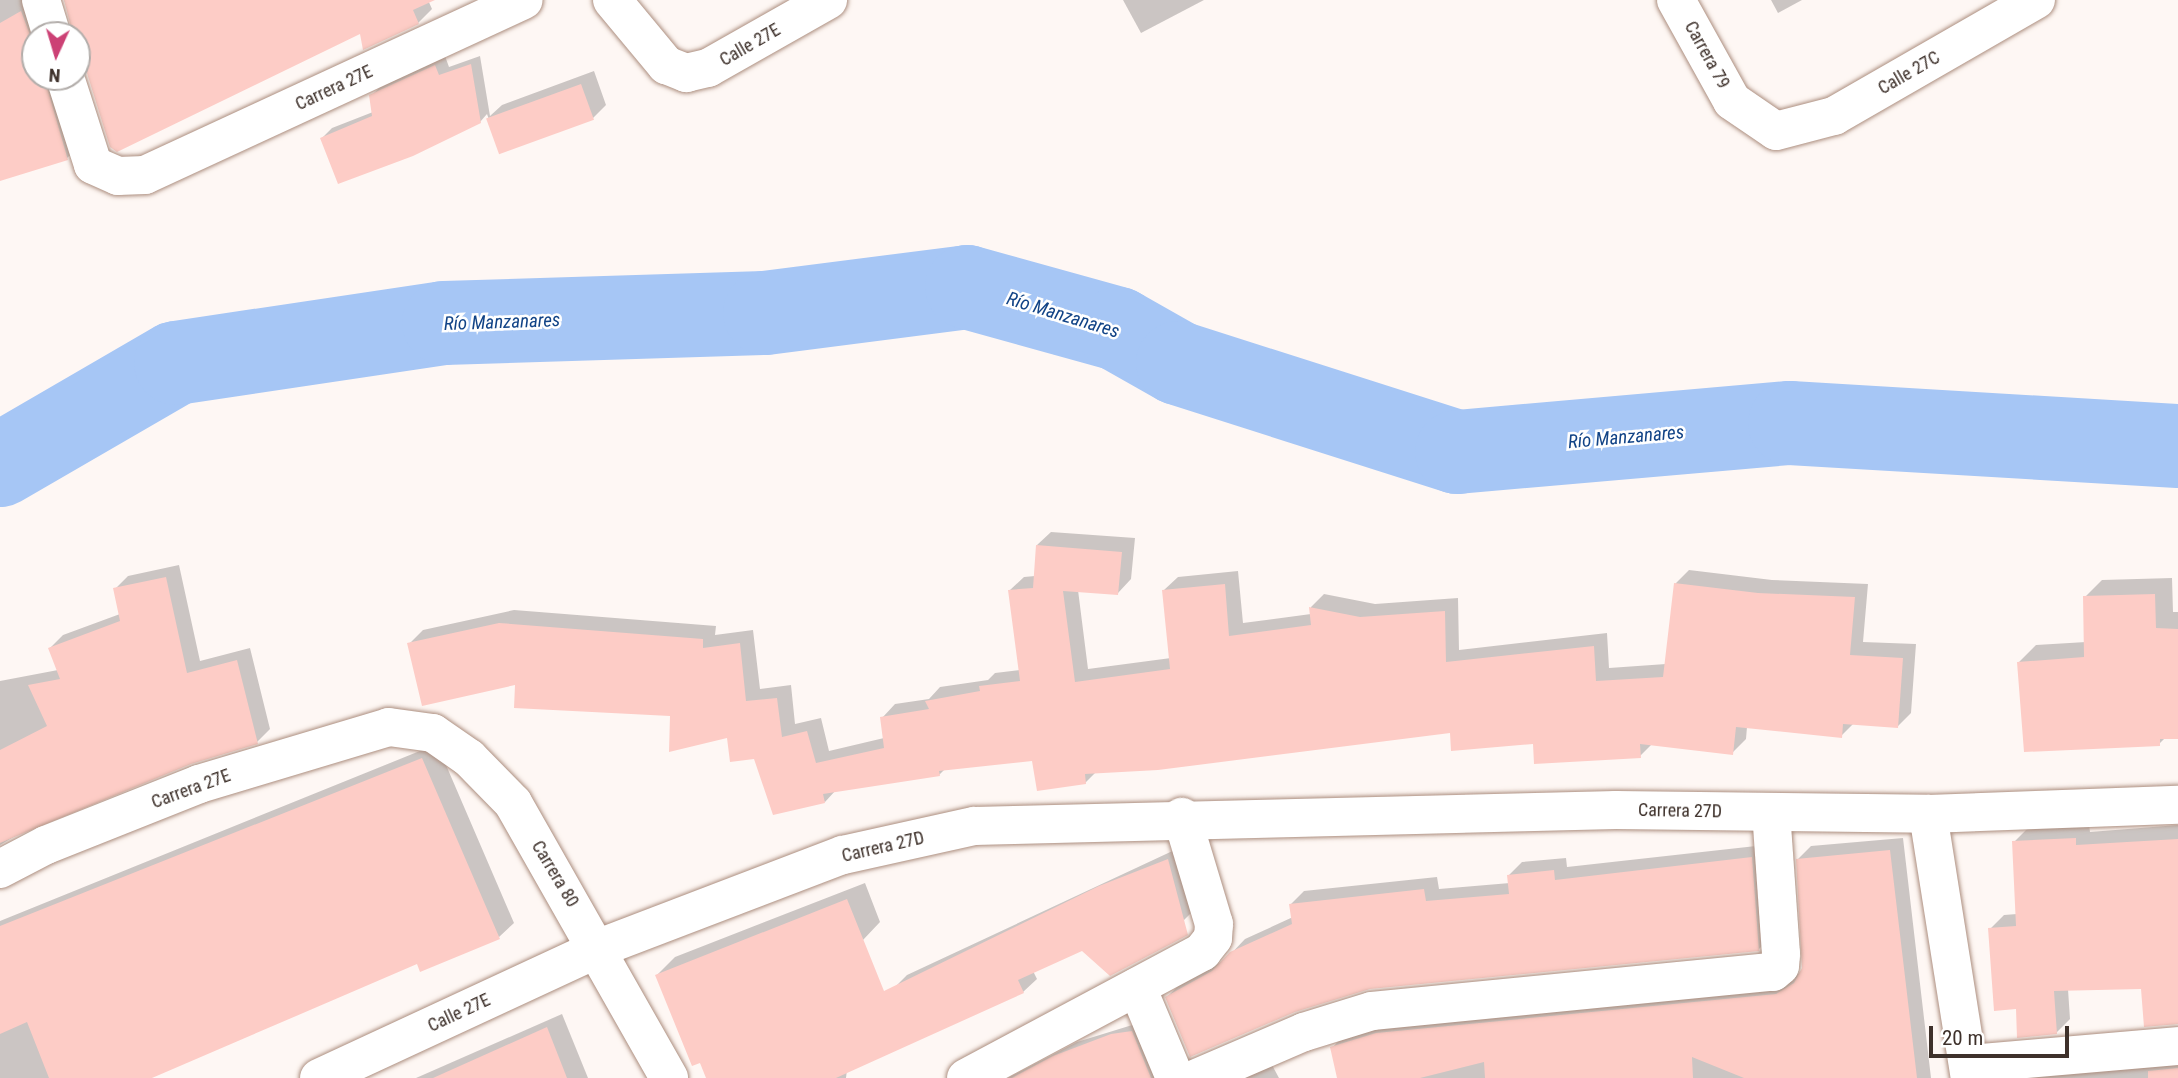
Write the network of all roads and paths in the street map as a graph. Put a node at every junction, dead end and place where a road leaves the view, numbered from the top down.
1 (41, 0) edge
2 (523, 0) edge
3 (612, 0) edge
4 (828, 0) edge
5 (1676, 0) edge
6 (2036, 0) edge
7 (48, 21) edge
8 (69, 91) edge
9 (1776, 131) joint
10 (389, 727) joint
11 (2178, 805) edge
12 (1771, 812) junction
13 (1928, 814) junction
14 (1182, 817) junction
15 (0, 869) edge
16 (599, 948) junction
17 (1137, 987) junction
18 (2178, 1046) edge
19 (1969, 1071) edge
20 (319, 1078) edge
21 (669, 1078) edge
22 (966, 1078) edge
23 (1175, 1078) edge
24 (1197, 1078) edge

1 - 7 street
2 - 8 street, Carrera 27E
3 - 4 street, Calle 27E
5 - 9 street, Carrera 79
6 - 9 street, Calle 27C
10 - 15 street, Carrera 27E
10 - 16 street, Carrera 80
11 - 13 street, Carrera 27D
12 - 13 street, Carrera 27D
12 - 14 street, Carrera 27D
12 - 24 street
13 - 19 street
14 - 16 street, Carrera 27D
14 - 17 street
16 - 20 street, Calle 27E
16 - 21 street, Carrera 80
17 - 22 street
17 - 23 street
18 - 19 street

